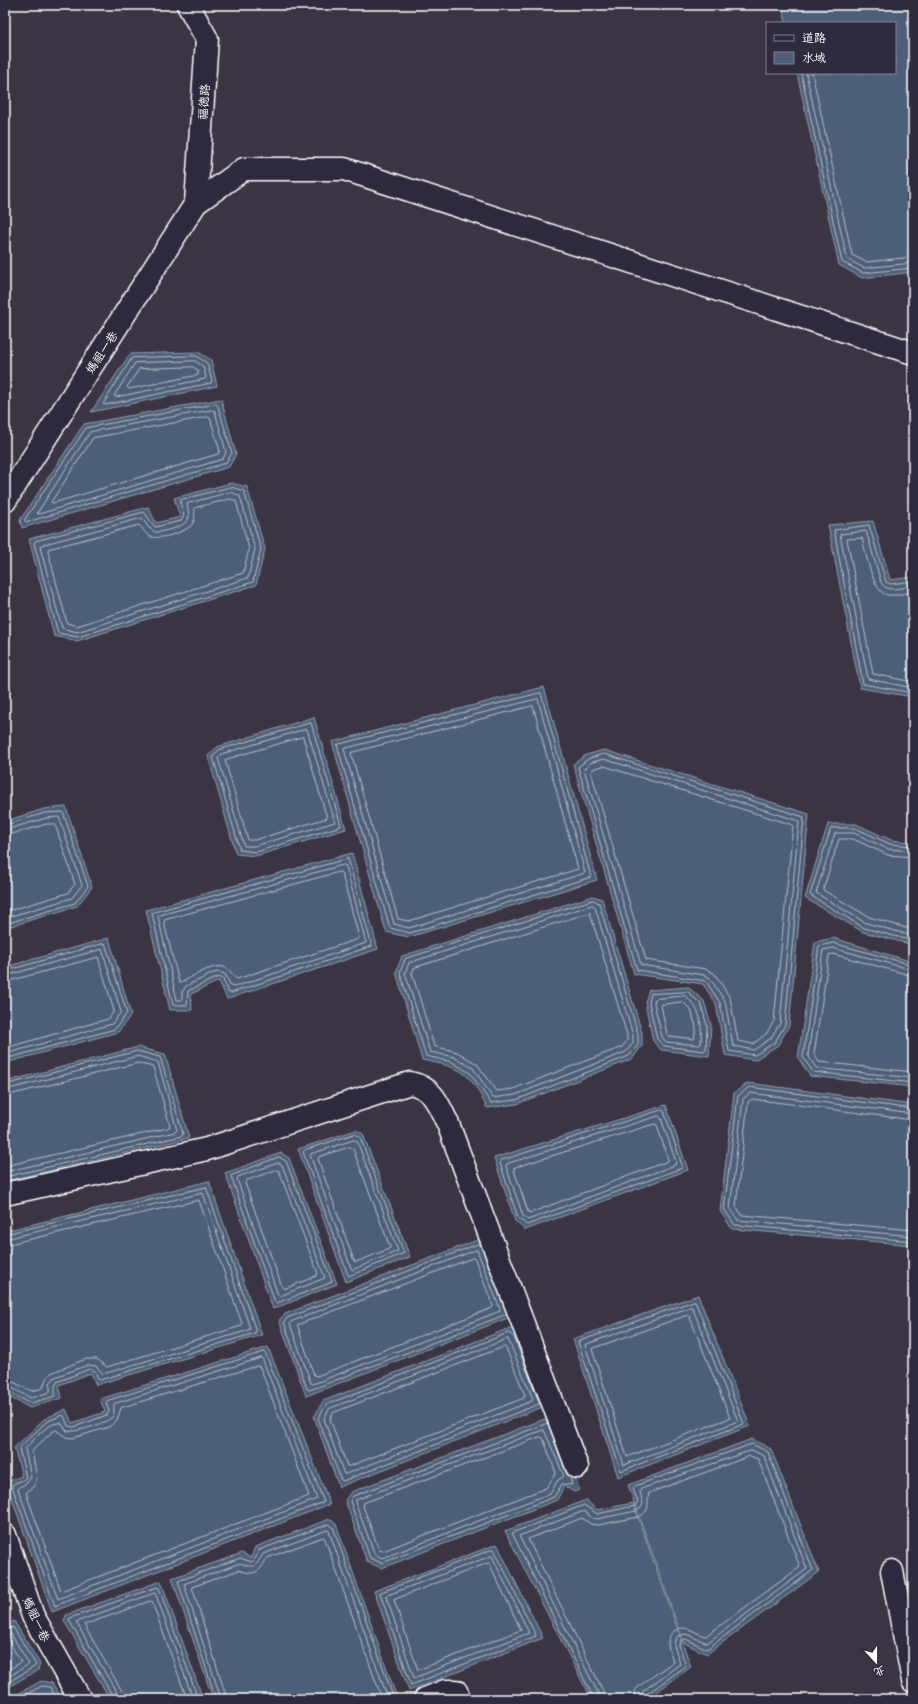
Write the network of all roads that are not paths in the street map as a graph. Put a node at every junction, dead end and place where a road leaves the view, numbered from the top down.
1 (188, 5) edge
2 (196, 203) junction
3 (913, 353) edge
4 (5, 501) edge
5 (5, 1194) edge
6 (577, 1467) dead end
7 (5, 1535) edge
8 (892, 1571) dead end
9 (913, 1681) edge
10 (80, 1699) edge
11 (425, 1699) edge
12 (460, 1699) edge

1 - 2 street, 福德路
2 - 3 street
2 - 4 street, 媽祖一巷
5 - 6 street
7 - 10 street, 媽祖一巷
8 - 9 street
11 - 12 street

